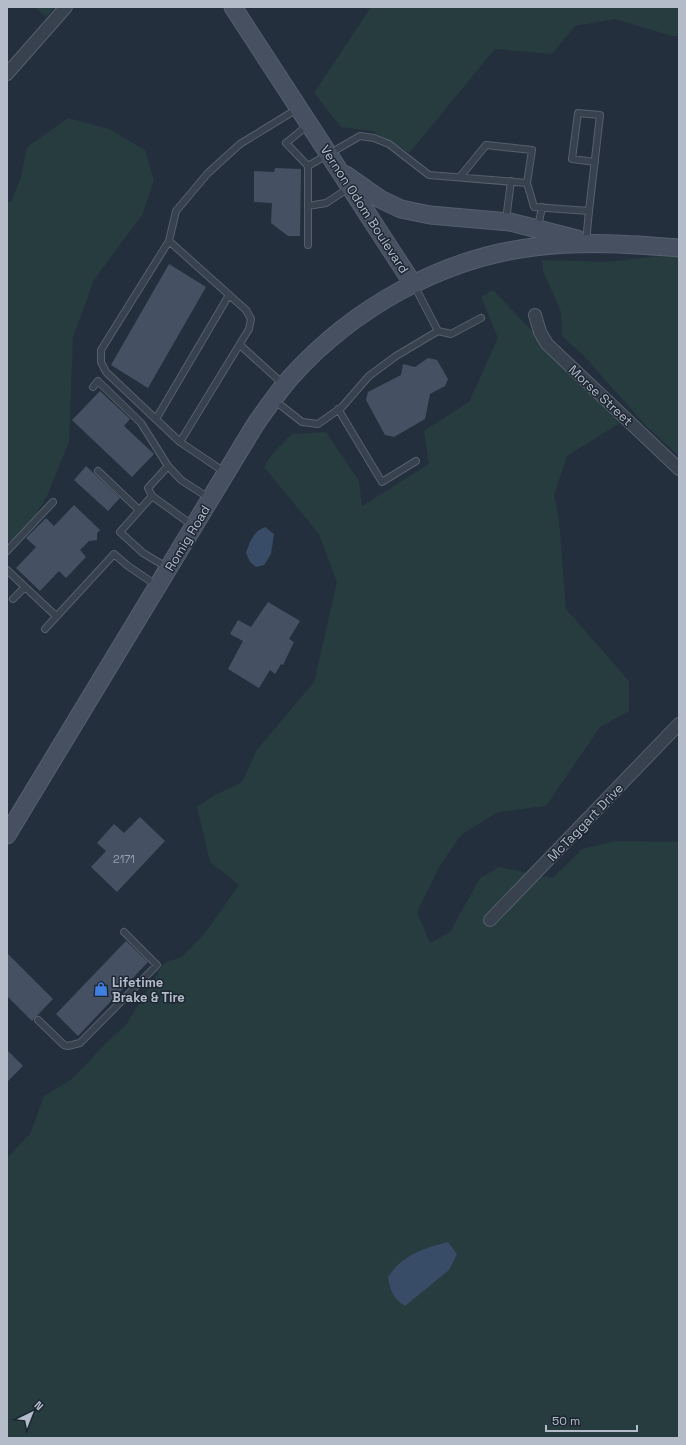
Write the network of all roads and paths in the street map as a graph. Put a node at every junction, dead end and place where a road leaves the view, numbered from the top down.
1 (66, 7) edge
2 (233, 7) edge
3 (7, 74) edge
4 (299, 108) junction
5 (309, 124) junction
6 (328, 153) junction
7 (595, 162) junction
8 (308, 166) junction
9 (340, 170) junction
10 (460, 177) junction
11 (511, 181) junction
12 (527, 183) junction
13 (350, 187) junction
14 (308, 206) junction
15 (542, 207) junction
16 (589, 211) junction
17 (506, 221) junction
18 (538, 228) junction
19 (169, 241) junction
20 (589, 243) junction
21 (308, 245) dead end
22 (679, 248) edge
23 (413, 284) junction
24 (229, 295) junction
25 (534, 315) dead end
26 (480, 318) dead end
27 (438, 331) junction
28 (240, 345) junction
29 (284, 385) junction
30 (93, 387) dead end
31 (273, 399) junction
32 (338, 409) junction
33 (156, 419) junction
34 (180, 442) junction
35 (416, 461) dead end
36 (168, 466) junction
37 (679, 469) edge
38 (98, 471) dead end
39 (226, 473) junction
40 (152, 496) junction
41 (210, 499) junction
42 (53, 502) dead end
43 (139, 510) junction
44 (194, 526) junction
45 (7, 551) edge
46 (169, 568) junction
47 (7, 570) edge
48 (158, 586) junction
49 (25, 587) junction
50 (13, 599) dead end
51 (56, 616) junction
52 (45, 629) dead end
53 (679, 724) edge
54 (7, 835) edge
55 (490, 920) dead end
56 (124, 932) dead end
57 (38, 1020) dead end

1 - 3 street
2 - 4 main road, Vernon Odom Boulevard
4 - 5 main road, Vernon Odom Boulevard
4 - 19 lane
5 - 6 main road, Vernon Odom Boulevard
5 - 8 lane
6 - 8 lane
6 - 9 main road, Vernon Odom Boulevard
6 - 10 lane
7 - 7 lane
7 - 16 lane
8 - 14 lane
9 - 13 main road, Vernon Odom Boulevard
9 - 17 main road
10 - 11 lane
10 - 12 lane
11 - 12 lane
11 - 17 lane
12 - 15 lane
13 - 14 lane
13 - 23 main road, Vernon Odom Boulevard
14 - 21 lane
15 - 16 lane
15 - 18 lane
16 - 20 lane
17 - 18 main road
18 - 20 main road
19 - 24 lane
19 - 33 lane
20 - 22 main road, Vernon Odom Boulevard
20 - 23 main road, Vernon Odom Boulevard
23 - 27 lane
23 - 29 main road, Romig Road
24 - 28 lane
24 - 33 lane
25 - 37 street, Morse Street
26 - 27 lane
27 - 32 lane
28 - 29 lane
28 - 34 lane
29 - 31 main road, Romig Road
30 - 36 lane
31 - 32 lane
31 - 39 main road, Romig Road
32 - 35 lane
33 - 34 lane
34 - 39 lane
36 - 40 lane
36 - 41 lane
38 - 43 lane
39 - 41 main road, Romig Road
40 - 43 lane
40 - 44 lane
41 - 44 main road, Romig Road
42 - 45 lane
43 - 46 lane
44 - 46 main road, Romig Road
46 - 48 main road, Romig Road
47 - 49 lane
48 - 51 lane
48 - 54 main road, Romig Road
49 - 50 lane
49 - 51 lane
51 - 52 lane
53 - 55 street, McTaggart Drive
56 - 57 lane

